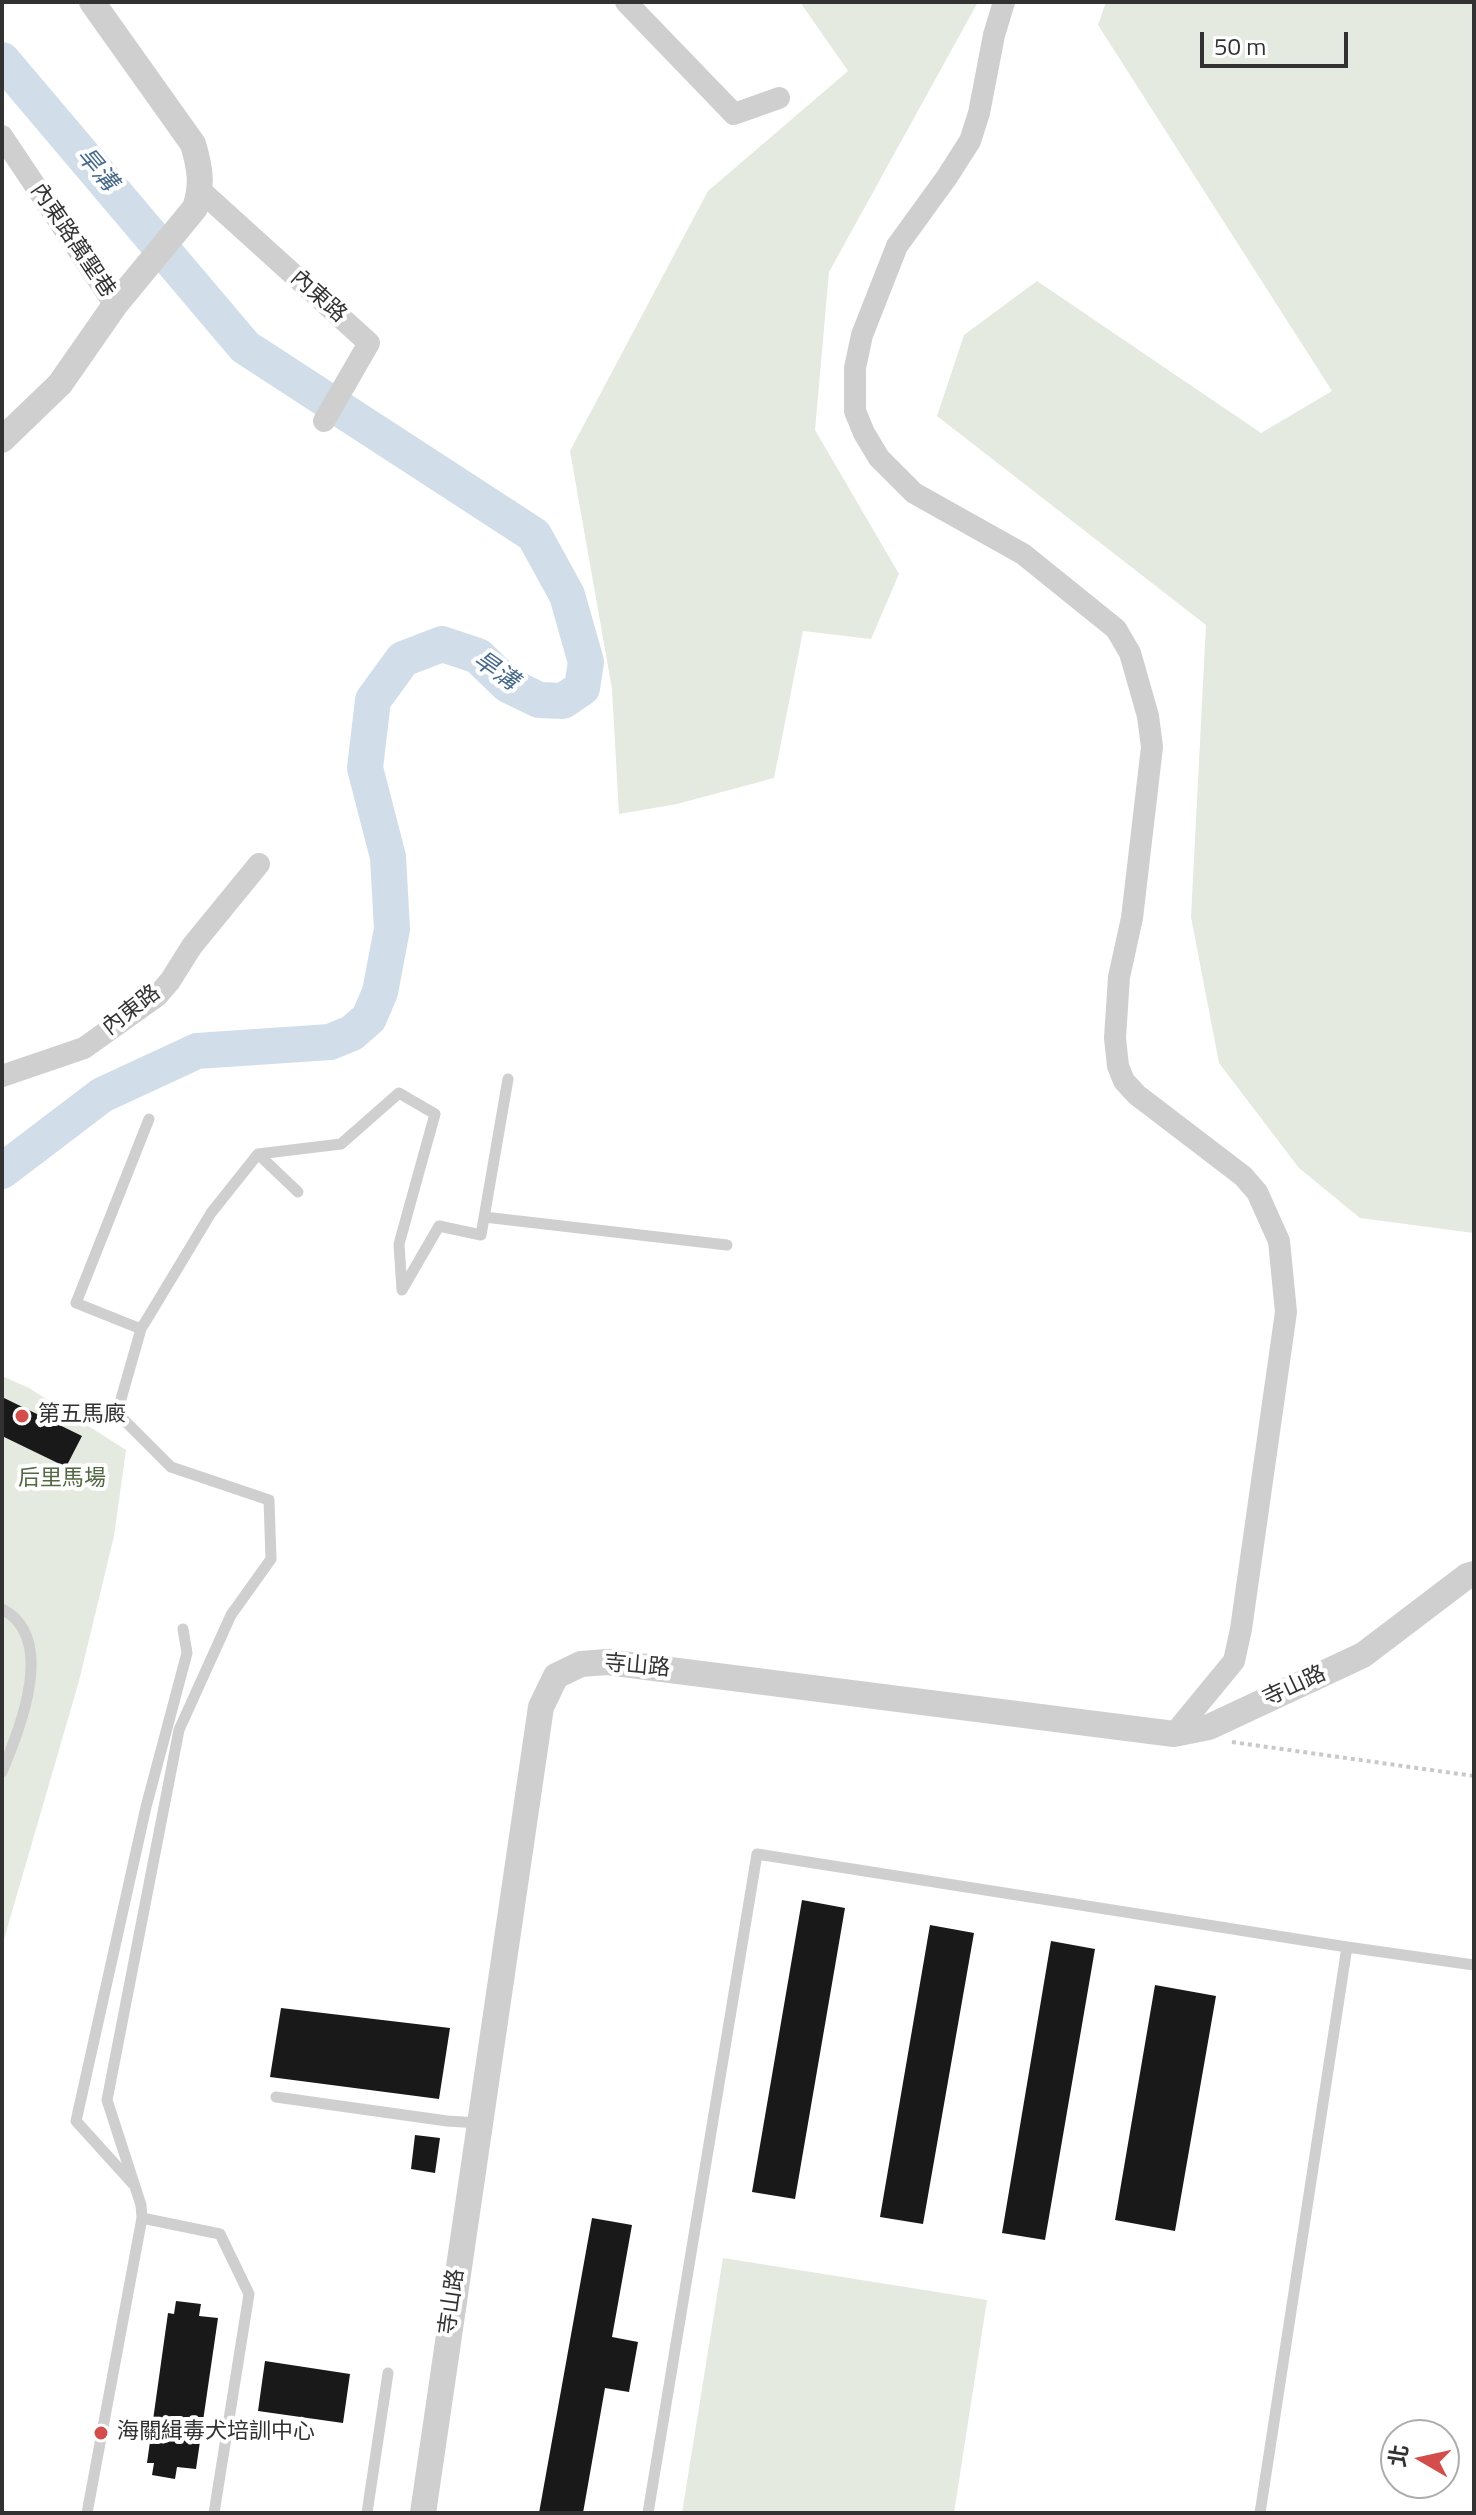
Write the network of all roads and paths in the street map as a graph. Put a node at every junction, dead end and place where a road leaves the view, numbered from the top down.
1 (92, 2) edge
2 (626, 2) edge
3 (1004, 2) edge
4 (779, 98) dead end
5 (2, 136) edge
6 (198, 199) junction
7 (120, 299) junction
8 (324, 421) dead end
9 (2, 440) edge
10 (259, 864) dead end
11 (2, 1076) edge
12 (508, 1079) dead end
13 (149, 1119) dead end
14 (258, 1154) junction
15 (298, 1192) dead end
16 (484, 1217) junction
17 (727, 1245) dead end
18 (141, 1329) junction
19 (1474, 1574) edge
20 (2, 1609) edge
21 (183, 1629) dead end
22 (1174, 1734) junction
23 (1221, 1741) dead end
24 (2, 1772) edge
25 (1474, 1776) edge
26 (1347, 1947) junction
27 (1474, 1965) edge
28 (276, 2097) dead end
29 (479, 2123) junction
30 (136, 2188) junction
31 (142, 2218) junction
32 (388, 2373) dead end
33 (87, 2513) edge
34 (214, 2513) edge
35 (367, 2513) edge
36 (423, 2513) edge
37 (648, 2513) edge
38 (1260, 2513) edge

1 - 6 street
2 - 4 street
3 - 22 street
5 - 7 street, 內東路萬聖巷
6 - 7 street
6 - 8 street, 內東路
7 - 9 street
10 - 11 street, 內東路
12 - 16 lane
13 - 18 lane
14 - 15 lane
14 - 16 lane
14 - 18 lane
16 - 17 lane
18 - 30 lane
19 - 22 street, 寺山路
20 - 24 lane
21 - 30 lane
22 - 29 street, 寺山路
23 - 25 path
26 - 27 lane
26 - 37 lane
26 - 38 lane
28 - 29 lane
29 - 36 street, 寺山路
30 - 31 lane
31 - 33 lane
31 - 34 lane
32 - 35 lane

